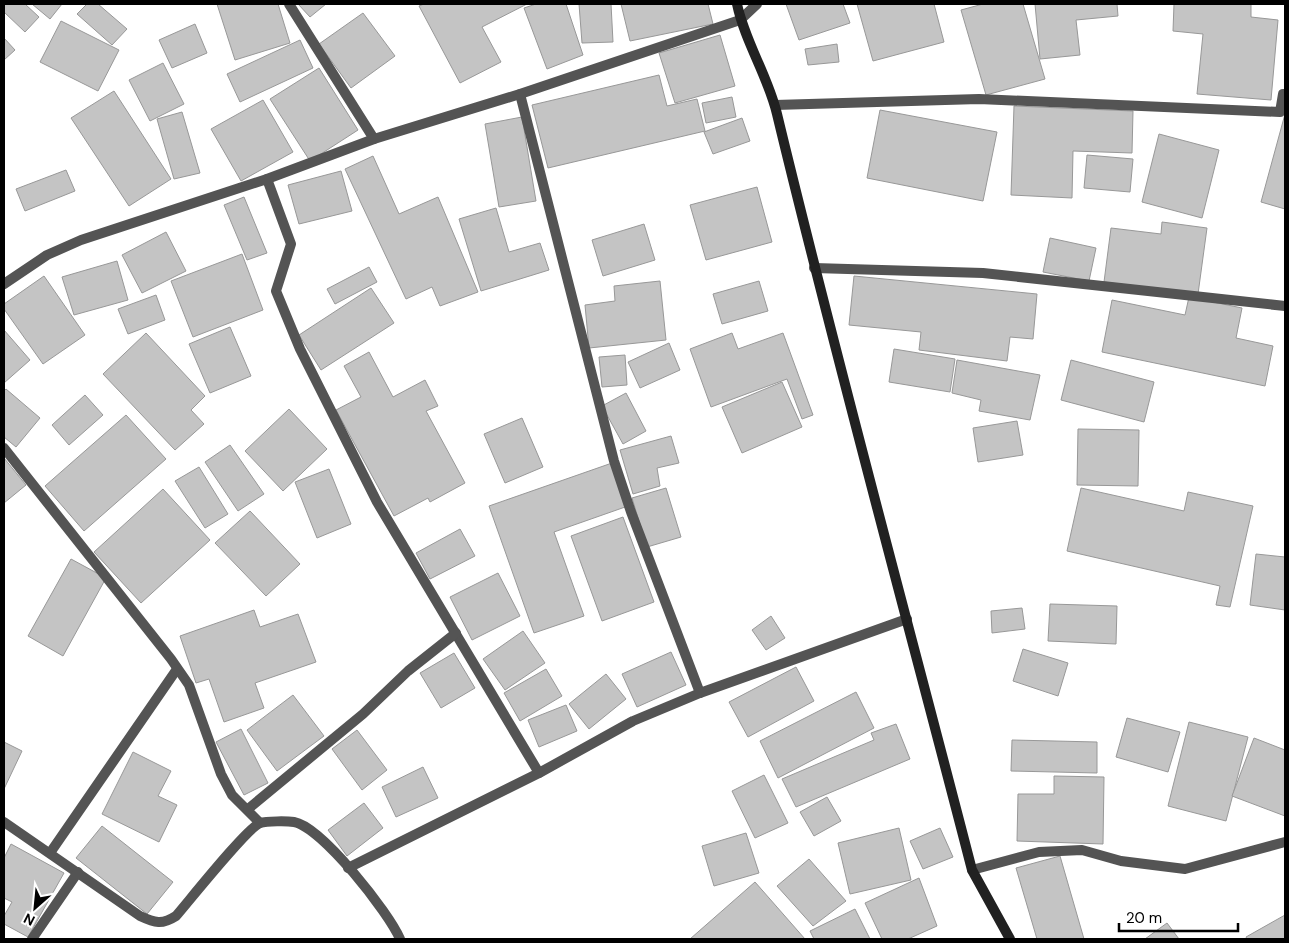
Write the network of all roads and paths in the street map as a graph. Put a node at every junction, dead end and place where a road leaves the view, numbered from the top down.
1 (289, 4) edge
2 (737, 4) edge
3 (757, 4) edge
4 (740, 20) junction
5 (520, 94) junction
6 (1285, 94) edge
7 (775, 106) junction
8 (374, 139) junction
9 (267, 179) junction
10 (814, 268) junction
11 (4, 284) edge
12 (1285, 306) edge
13 (4, 448) edge
14 (907, 618) junction
15 (456, 633) junction
16 (177, 669) junction
17 (700, 693) junction
18 (539, 773) junction
19 (248, 809) junction
20 (4, 822) edge
21 (260, 823) junction
22 (1285, 842) edge
23 (50, 853) junction
24 (348, 868) junction
25 (972, 870) junction
26 (78, 872) junction
27 (32, 939) edge
28 (400, 939) edge
29 (1010, 939) edge

1 - 8 street
2 - 4 main road
3 - 4 street
4 - 5 street
4 - 7 main road
5 - 8 street
5 - 17 street
6 - 7 street
7 - 10 main road
8 - 9 street
9 - 11 street
9 - 15 street
10 - 12 street
10 - 14 main road
13 - 16 street
14 - 17 street
14 - 25 main road
15 - 18 street
15 - 19 street
16 - 19 street
16 - 23 street
17 - 18 street
18 - 24 street
19 - 21 street
20 - 23 street
21 - 24 street
21 - 26 street
22 - 25 street
23 - 26 street
24 - 28 street
25 - 29 main road
26 - 27 street

